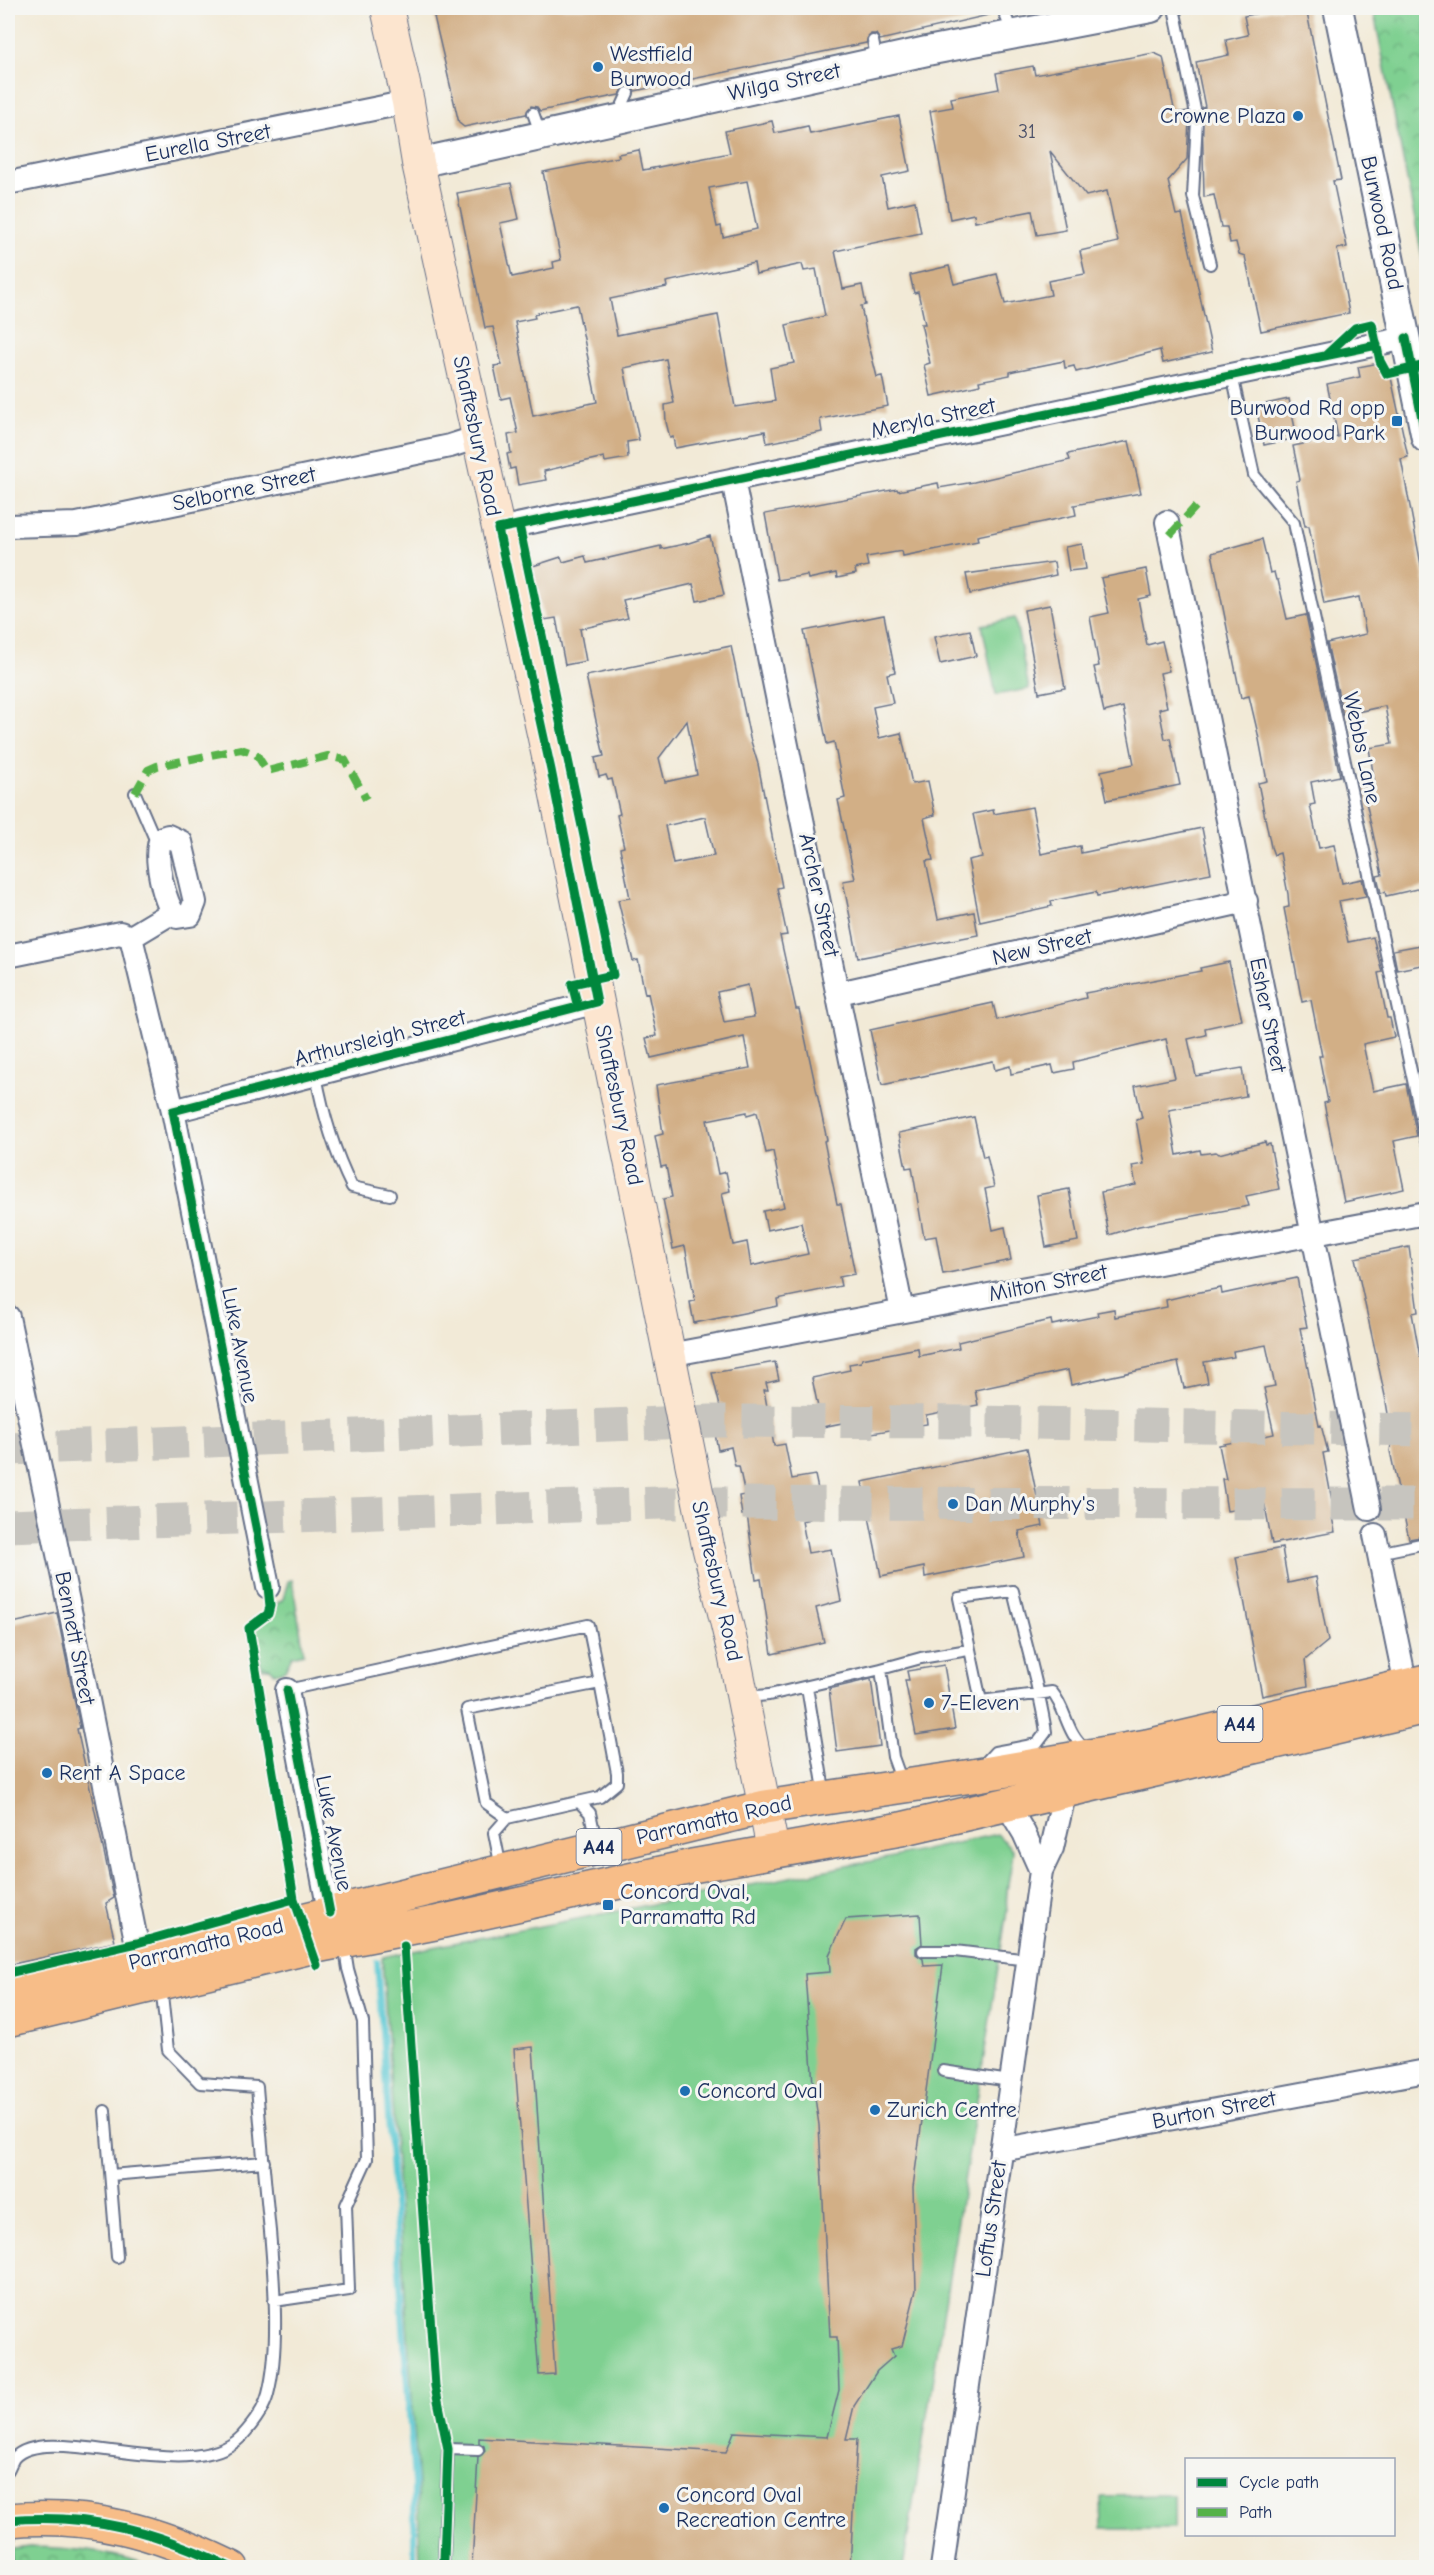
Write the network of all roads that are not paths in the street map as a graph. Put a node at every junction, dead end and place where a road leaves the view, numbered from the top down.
1 (387, 8) edge
2 (1151, 8) edge
3 (1174, 8) edge
4 (1338, 8) edge
5 (628, 93) dead end
6 (408, 102) junction
7 (616, 119) junction
8 (418, 164) junction
9 (8, 183) edge
10 (1210, 264) dead end
11 (1406, 338) junction
12 (1232, 375) junction
13 (478, 436) junction
14 (1426, 438) edge
15 (733, 480) junction
16 (1167, 522) dead end
17 (8, 526) edge
18 (498, 529) junction
19 (135, 793) dead end
20 (158, 844) joint
21 (1246, 901) junction
22 (131, 937) junction
23 (8, 956) edge
24 (839, 993) junction
25 (597, 1002) junction
26 (316, 1074) junction
27 (173, 1111) junction
28 (1426, 1141) edge
29 (390, 1196) dead end
30 (1426, 1213) edge
31 (1313, 1235) junction
32 (902, 1311) junction
33 (8, 1317) edge
34 (669, 1355) junction
35 (13, 1375) edge
36 (1369, 1509) dead end
37 (1426, 1543) edge
38 (1376, 1544) joint
39 (268, 1587) dead end
40 (968, 1650) junction
41 (881, 1669) junction
42 (600, 1683) junction
43 (807, 1687) junction
44 (287, 1690) joint
45 (1037, 1692) junction
46 (1420, 1692) edge
47 (743, 1697) junction
48 (1093, 1755) junction
49 (972, 1776) junction
50 (903, 1785) junction
51 (1065, 1791) junction
52 (825, 1797) junction
53 (579, 1802) junction
54 (1007, 1805) junction
55 (765, 1807) junction
56 (507, 1818) junction
57 (597, 1847) junction
58 (774, 1851) junction
59 (502, 1871) junction
60 (1041, 1872) junction
61 (512, 1905) junction
62 (336, 1932) junction
63 (923, 1951) dead end
64 (1028, 1960) junction
65 (150, 1971) junction
66 (8, 1992) edge
67 (8, 2019) edge
68 (943, 2071) dead end
69 (1426, 2071) edge
70 (1010, 2081) junction
71 (105, 2111) dead end
72 (1001, 2150) junction
73 (264, 2162) junction
74 (111, 2175) junction
75 (117, 2257) dead end
76 (274, 2301) junction
77 (478, 2450) dead end
78 (8, 2470) edge
79 (8, 2519) edge
80 (12, 2568) edge
81 (232, 2568) edge
82 (442, 2568) edge
83 (942, 2568) edge

1 - 6 main road, Shaftesbury Road
2 - 7 street, Wilga Street
3 - 10 lane
4 - 11 street, Burwood Road
5 - 7 lane
6 - 8 main road, Shaftesbury Road
6 - 9 street, Eurella Street
7 - 8 street, Wilga Street
8 - 13 main road, Shaftesbury Road
11 - 12 street, Meryla Street
11 - 14 street, Burwood Road
12 - 15 street, Meryla Street
12 - 28 lane, Webbs Lane
13 - 17 street, Selborne Street
13 - 18 main road, Shaftesbury Road
15 - 18 street, Meryla Street
15 - 24 street, Archer Street
16 - 21 street, Esher Street
18 - 25 main road, Shaftesbury Road
19 - 20 lane
20 - 22 street
21 - 24 street, New Street
21 - 31 street, Esher Street
22 - 23 street
22 - 27 street, Luke Avenue
24 - 32 street, Archer Street
25 - 26 street, Arthursleigh Street
25 - 34 main road, Shaftesbury Road
26 - 27 street, Arthursleigh Street
26 - 29 lane
27 - 39 street, Luke Avenue
30 - 31 street, Milton Street
31 - 32 street, Milton Street
31 - 36 street, Esher Street
32 - 34 street, Milton Street
33 - 35 street, Bennett Street
34 - 47 main road, Shaftesbury Road
35 - 65 street, Bennett Street
37 - 38 lane
38 - 46 street
40 - 41 lane
40 - 45 lane
40 - 45 lane
41 - 43 lane
41 - 50 lane
42 - 44 lane
42 - 53 lane
42 - 56 lane
43 - 47 lane
43 - 52 lane
44 - 62 street, Luke Avenue
45 - 48 lane
45 - 49 lane
46 - 48 main road, Parramatta Road / A44
46 - 51 main road, Parramatta Road / A44
47 - 55 main road, Shaftesbury Road
48 - 49 main road, Parramatta Road / A44
49 - 50 main road, Parramatta Road / A44
50 - 52 main road, Parramatta Road / A44
51 - 54 main road, Parramatta Road / A44
51 - 60 street, Loftus Street
52 - 55 main road, Parramatta Road / A44
53 - 56 lane
53 - 57 lane
54 - 58 main road, Parramatta Road / A44
54 - 60 street
55 - 57 main road, Parramatta Road / A44
55 - 58 main road, Shaftesbury Road
56 - 59 lane
57 - 59 main road, Parramatta Road / A44
58 - 61 main road, Parramatta Road / A44
59 - 61 main road
59 - 62 main road, Parramatta Road / A44
60 - 64 street, Loftus Street
61 - 62 main road, Parramatta Road / A44
62 - 65 main road, Parramatta Road / A44
62 - 76 lane
63 - 64 lane
64 - 70 street, Loftus Street
65 - 66 main road, Parramatta Road / A44
65 - 67 main road, Parramatta Road / A44
65 - 73 lane
68 - 70 lane
69 - 72 street, Burton Street
70 - 72 street, Loftus Street
71 - 74 lane
72 - 83 street, Loftus Street
73 - 74 lane
73 - 76 lane
74 - 75 lane
76 - 78 lane
77 - 82 lane
79 - 80 lane
79 - 81 main road

